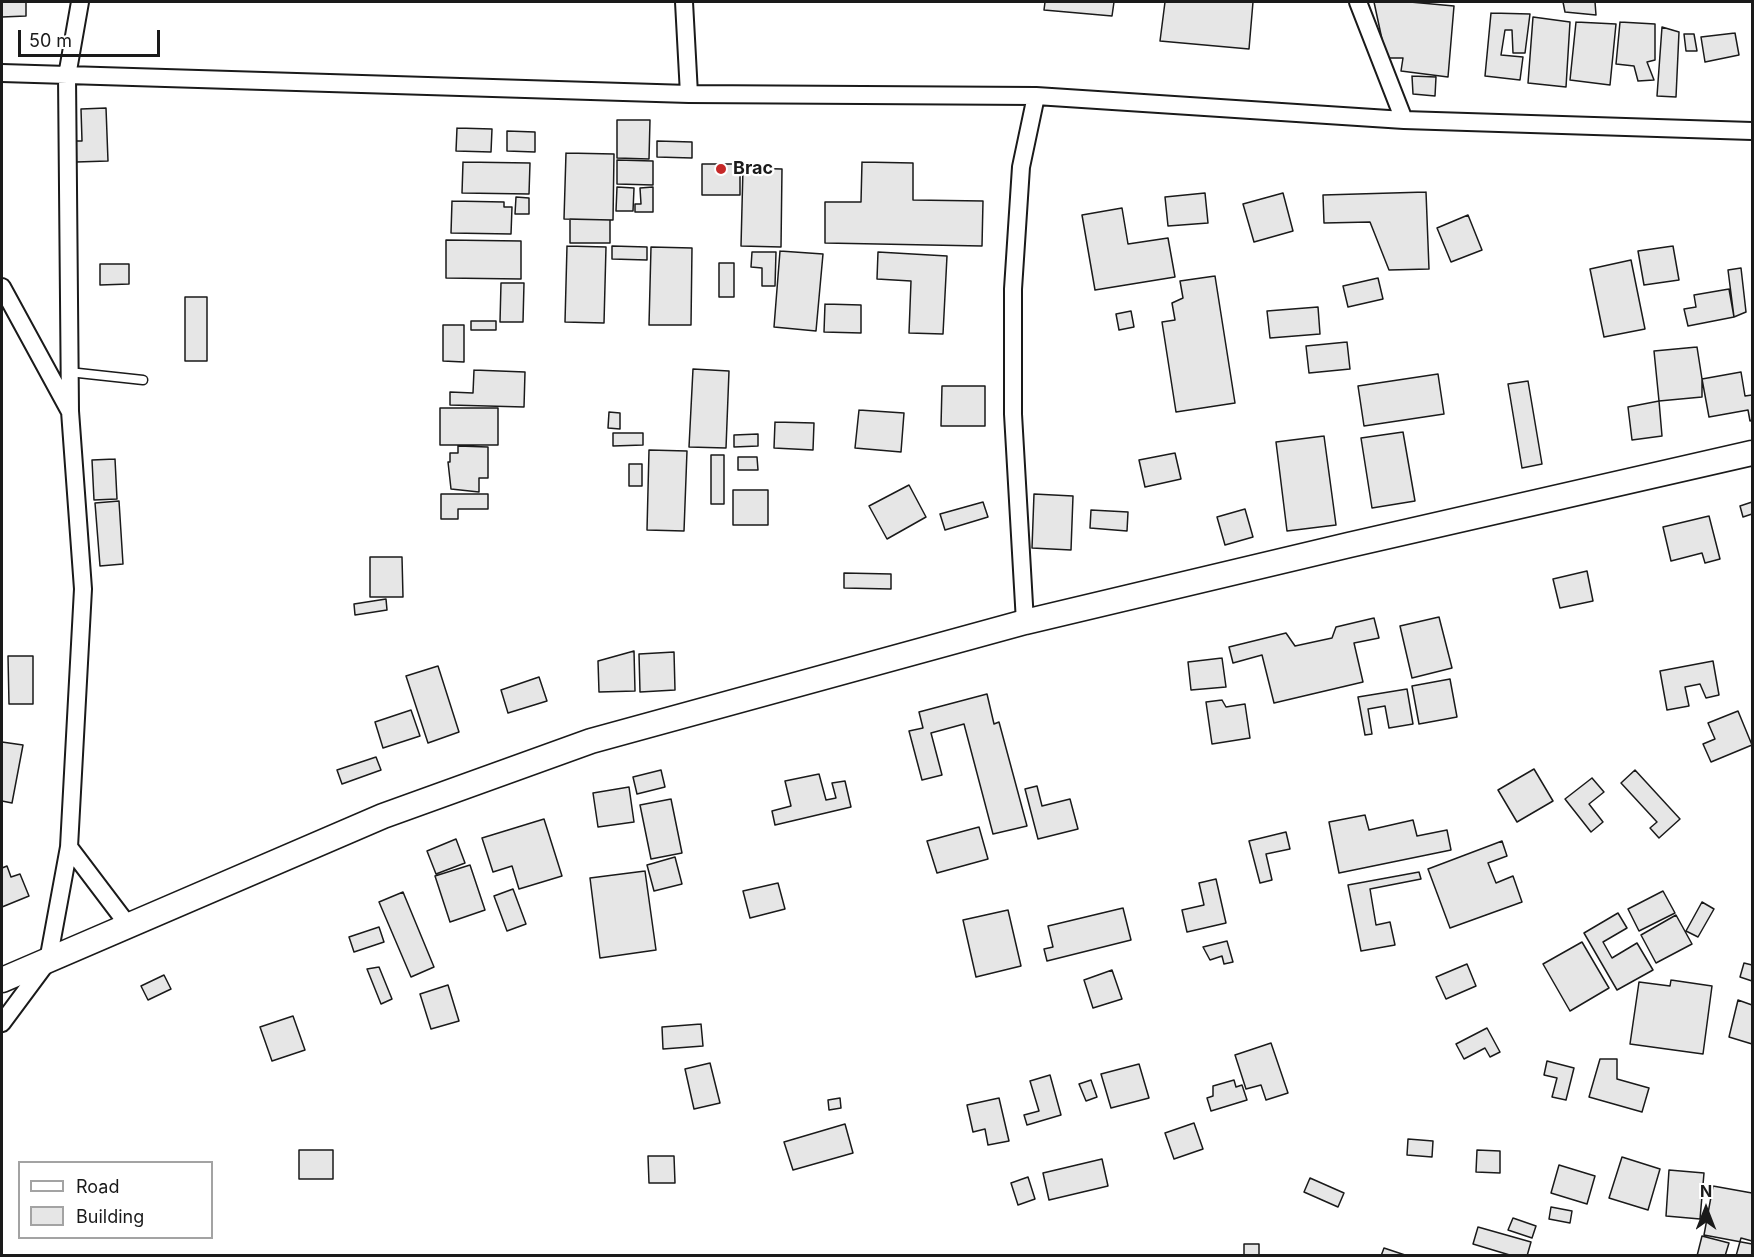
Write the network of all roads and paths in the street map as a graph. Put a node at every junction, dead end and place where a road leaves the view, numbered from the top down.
1 (80, 2) edge
2 (684, 2) edge
3 (1358, 2) edge
4 (2, 73) edge
5 (67, 76) junction
6 (689, 94) junction
7 (1036, 96) junction
8 (1404, 120) junction
9 (1752, 131) edge
10 (2, 287) edge
11 (69, 372) junction
12 (143, 380) dead end
13 (70, 411) junction
14 (1752, 453) edge
15 (1025, 622) junction
16 (69, 847) junction
17 (128, 925) junction
18 (48, 961) junction
19 (2, 980) edge
20 (2, 1023) edge

1 - 5 street
2 - 6 street
3 - 8 street
4 - 5 street
5 - 6 street
5 - 11 street
6 - 7 street
7 - 8 street
7 - 15 street
8 - 9 street
10 - 13 street
11 - 12 lane
11 - 13 street
13 - 16 street
14 - 15 main road
15 - 17 main road
16 - 17 street
16 - 18 street
17 - 18 main road
18 - 19 main road
18 - 20 street

